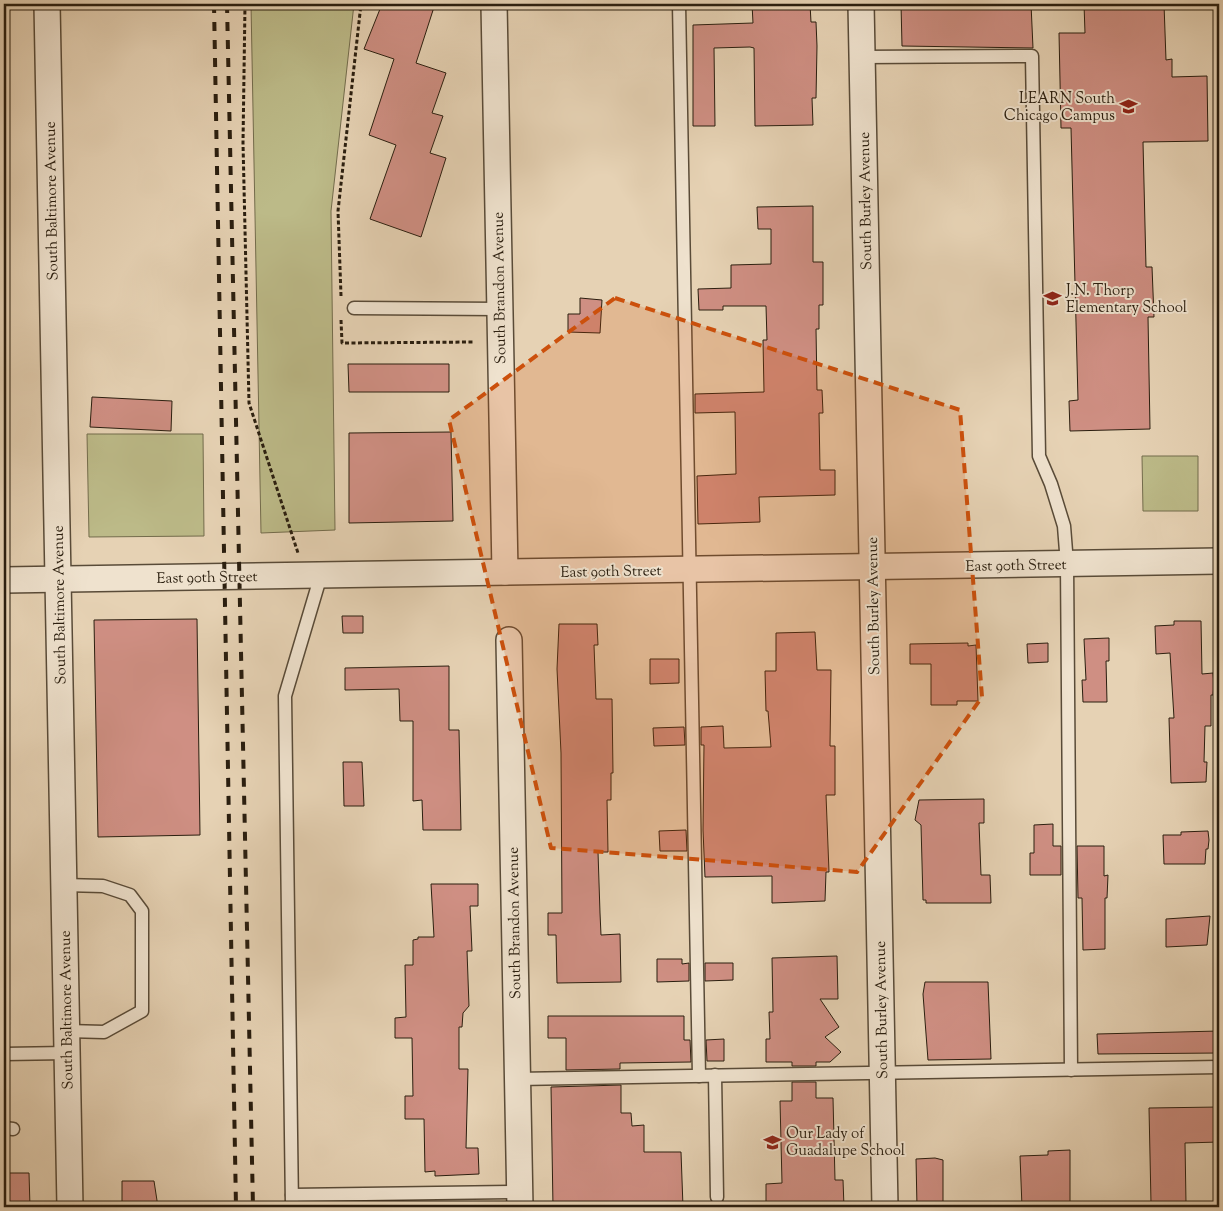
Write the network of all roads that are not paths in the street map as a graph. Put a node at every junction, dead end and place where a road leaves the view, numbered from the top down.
1 (47, 4) edge
2 (494, 4) edge
3 (679, 4) edge
4 (861, 4) edge
5 (862, 57) junction
6 (354, 308) dead end
7 (500, 309) junction
8 (1219, 561) edge
9 (1067, 564) junction
10 (872, 567) junction
11 (690, 570) junction
12 (505, 572) junction
13 (313, 575) junction
14 (59, 579) junction
15 (4, 580) edge
16 (509, 640) dead end
17 (64, 885) junction
18 (67, 1042) junction
19 (4, 1054) edge
20 (1219, 1067) edge
21 (1071, 1070) junction
22 (882, 1073) junction
23 (715, 1075) junction
24 (699, 1076) junction
25 (517, 1079) junction
26 (717, 1197) dead end
27 (520, 1200) edge
28 (292, 1201) edge
29 (70, 1207) edge
30 (885, 1207) edge

1 - 14 street, South Baltimore Avenue
2 - 7 street, South Brandon Avenue
3 - 11 lane
4 - 5 street, South Burley Avenue
5 - 9 lane
5 - 10 street, South Burley Avenue
6 - 7 lane
7 - 12 street, South Brandon Avenue
8 - 9 street, East 90th Street
9 - 10 street, East 90th Street
9 - 21 lane
10 - 11 street, East 90th Street
10 - 22 street, South Burley Avenue
11 - 12 street, East 90th Street
11 - 24 lane
12 - 13 street, East 90th Street
13 - 14 street, East 90th Street
13 - 28 lane
14 - 15 street, East 90th Street
14 - 17 street, South Baltimore Avenue
16 - 25 street, South Brandon Avenue
17 - 18 street, South Baltimore Avenue
17 - 18 lane
18 - 19 lane
18 - 29 street, South Baltimore Avenue
20 - 21 lane
21 - 22 lane
22 - 23 lane
22 - 30 street, South Burley Avenue
23 - 24 lane
23 - 26 lane
24 - 25 lane
25 - 27 street, South Brandon Avenue
27 - 28 lane

